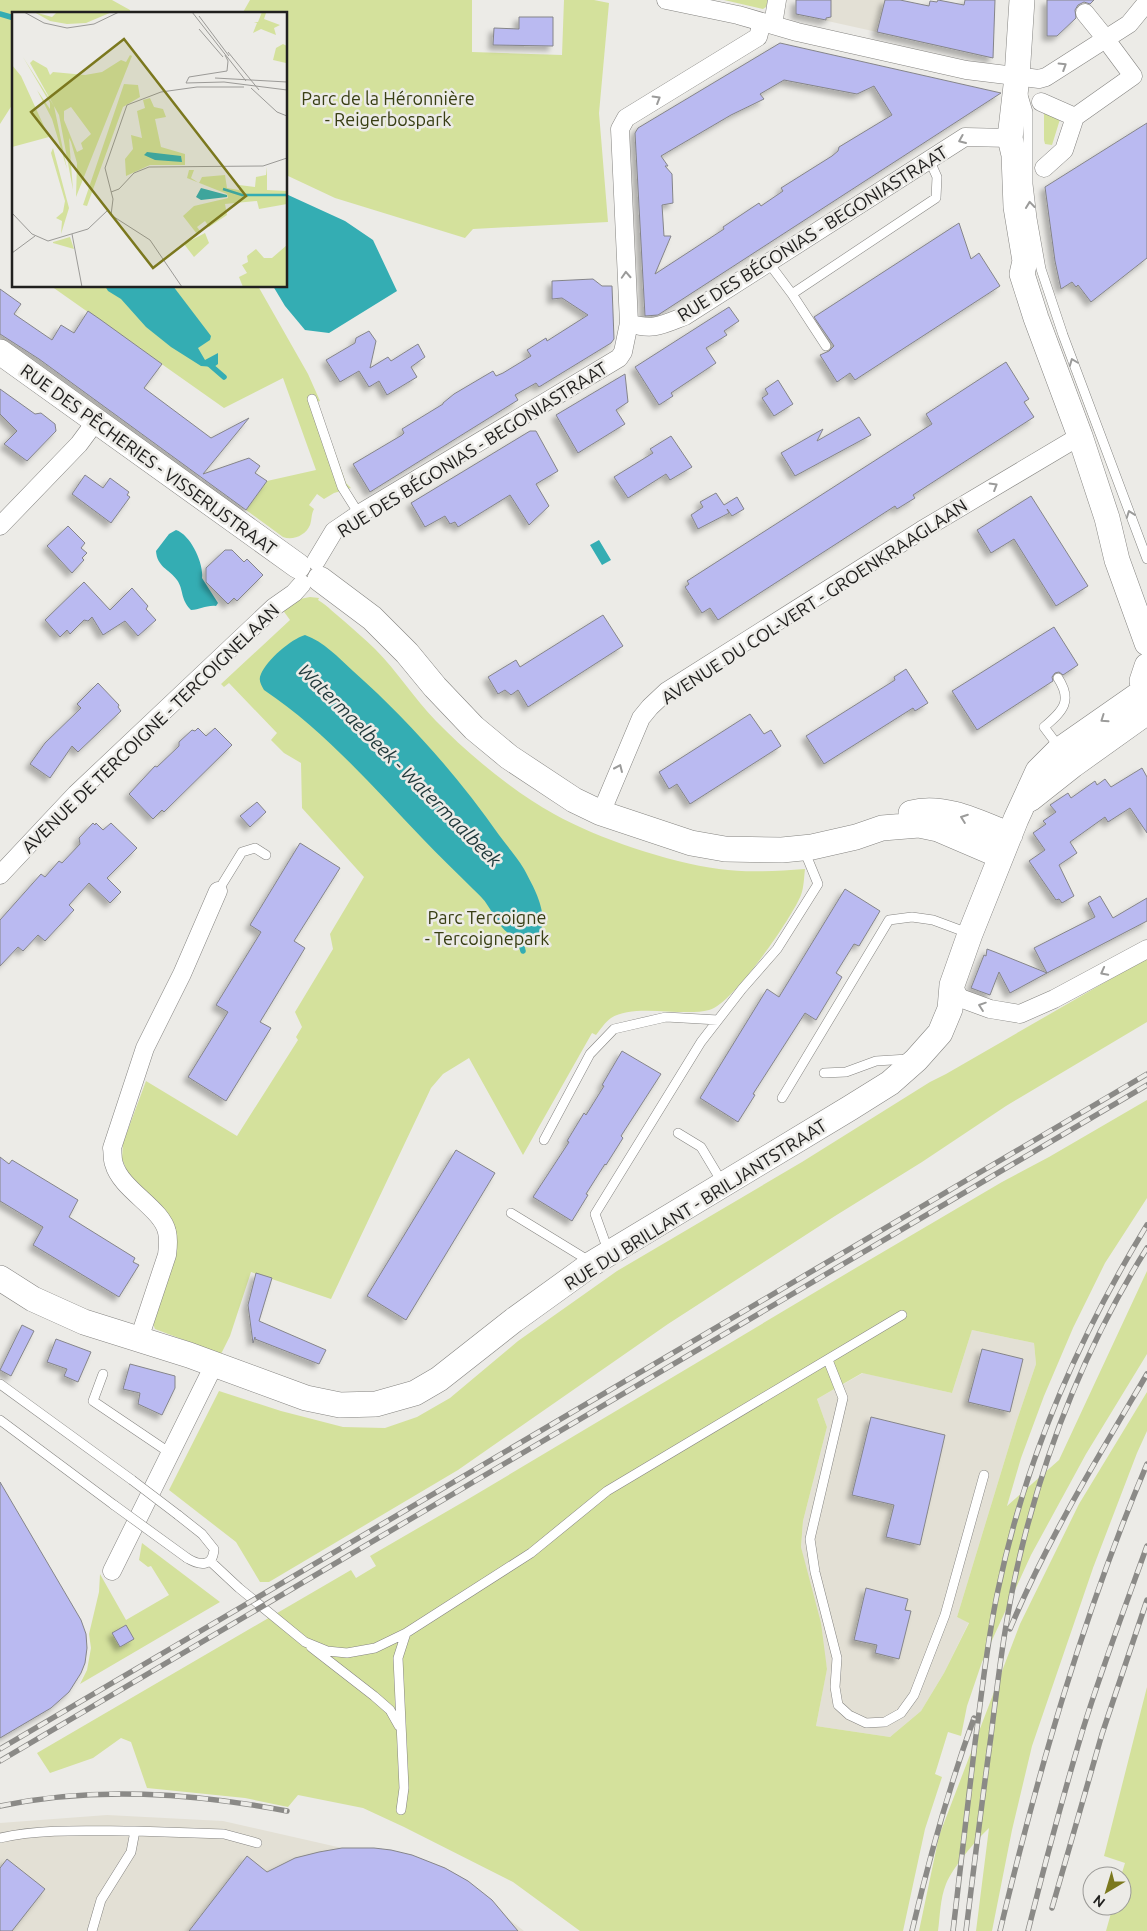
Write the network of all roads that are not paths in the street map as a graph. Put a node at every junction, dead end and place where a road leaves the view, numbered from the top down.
1 (666, 0) edge
2 (777, 0) edge
3 (1022, 0) edge
4 (1147, 2) edge
5 (1086, 13) dead end
6 (768, 23) junction
7 (1140, 74) edge
8 (1018, 77) junction
9 (1041, 102) dead end
10 (1075, 117) junction
11 (1010, 138) junction
12 (929, 159) junction
13 (1044, 168) dead end
14 (768, 262) junction
15 (792, 294) junction
16 (629, 323) junction
17 (826, 346) dead end
18 (0, 352) edge
19 (312, 399) dead end
20 (96, 421) junction
21 (1080, 436) junction
22 (359, 514) junction
23 (1107, 518) junction
24 (0, 526) edge
25 (1147, 559) edge
26 (309, 573) junction
27 (1147, 593) edge
28 (1147, 642) edge
29 (1147, 666) edge
30 (1058, 678) dead end
31 (1146, 700) edge
32 (1067, 757) junction
33 (601, 813) junction
34 (1006, 846) junction
35 (803, 848) junction
36 (266, 855) dead end
37 (0, 875) edge
38 (218, 890) joint
39 (970, 934) junction
40 (1147, 949) edge
41 (952, 985) junction
42 (718, 1020) junction
43 (920, 1055) junction
44 (824, 1073) dead end
45 (782, 1098) dead end
46 (678, 1133) dead end
47 (544, 1140) dead end
48 (723, 1184) junction
49 (511, 1214) dead end
50 (601, 1258) junction
51 (0, 1278) edge
52 (902, 1315) dead end
53 (138, 1340) junction
54 (828, 1360) junction
55 (214, 1365) junction
56 (103, 1374) dead end
57 (0, 1384) edge
58 (0, 1420) edge
59 (170, 1453) junction
60 (984, 1475) dead end
61 (210, 1561) junction
62 (112, 1571) dead end
63 (406, 1633) junction
64 (305, 1642) junction
65 (400, 1728) junction
66 (402, 1810) dead end
67 (135, 1831) junction
68 (0, 1838) edge
69 (257, 1842) dead end
70 (92, 1931) edge

1 - 6 street
2 - 6 street
3 - 8 street
8 -> 4 street
5 - 7 street
6 - 8 street
16 -> 6 street
7 - 10 street
8 - 11 street
25 -> 8 lane
9 - 10 street
10 - 13 street
11 -> 12 street, RUE DES BÉGONIAS - BEGONIASTRAAT
11 - 21 street
12 - 14 street, RUE DES BÉGONIAS - BEGONIASTRAAT
12 - 15 lane
14 - 15 lane
14 - 16 street, RUE DES BÉGONIAS - BEGONIASTRAAT
15 - 17 lane
16 - 22 street, RUE DES BÉGONIAS - BEGONIASTRAAT
18 - 20 street, RUE DES PÊCHERIES - VISSERIJSTRAAT
19 - 22 lane
20 - 24 street
20 - 26 street, RUE DES PÊCHERIES - VISSERIJSTRAAT
21 - 23 street
33 -> 21 street, AVENUE DU COL-VERT - GROENKRAAGLAAN
22 - 26 street, RUE DES BÉGONIAS - BEGONIASTRAAT
23 - 27 street
23 - 28 street
26 - 33 street, RUE DES PÊCHERIES - VISSERIJSTRAAT
26 - 37 street, AVENUE DE TERCOIGNE - TERCOIGNELAAN
29 - 31 street
30 - 32 lane
31 - 32 street
32 - 34 street
33 - 35 street, RUE DES PÊCHERIES - VISSERIJSTRAAT
34 - 35 street, RUE DES PÊCHERIES - VISSERIJSTRAAT
34 - 39 street
35 - 42 lane
36 - 38 lane
38 - 53 street
39 - 41 street
39 - 45 lane
40 -> 41 street
41 - 43 street
42 - 47 lane
42 - 50 lane
43 - 44 lane
43 - 48 street, RUE DU BRILLANT - BRILJANTSTRAAT
46 - 48 lane
48 - 50 street, RUE DU BRILLANT - BRILJANTSTRAAT
49 - 50 lane
50 - 55 street, RUE DU BRILLANT - BRILJANTSTRAAT
51 - 53 street, RUE DU BRILLANT - BRILJANTSTRAAT
52 - 54 lane
53 - 55 street, RUE DU BRILLANT - BRILJANTSTRAAT
54 - 60 lane
54 - 63 lane
55 - 59 street
56 - 59 lane
57 - 61 lane, bridge
58 - 61 lane, bridge
59 - 62 street
61 - 64 lane
63 - 64 lane
63 - 65 lane
64 - 65 lane
65 - 66 lane
67 - 68 lane
67 - 69 lane
67 - 70 lane

